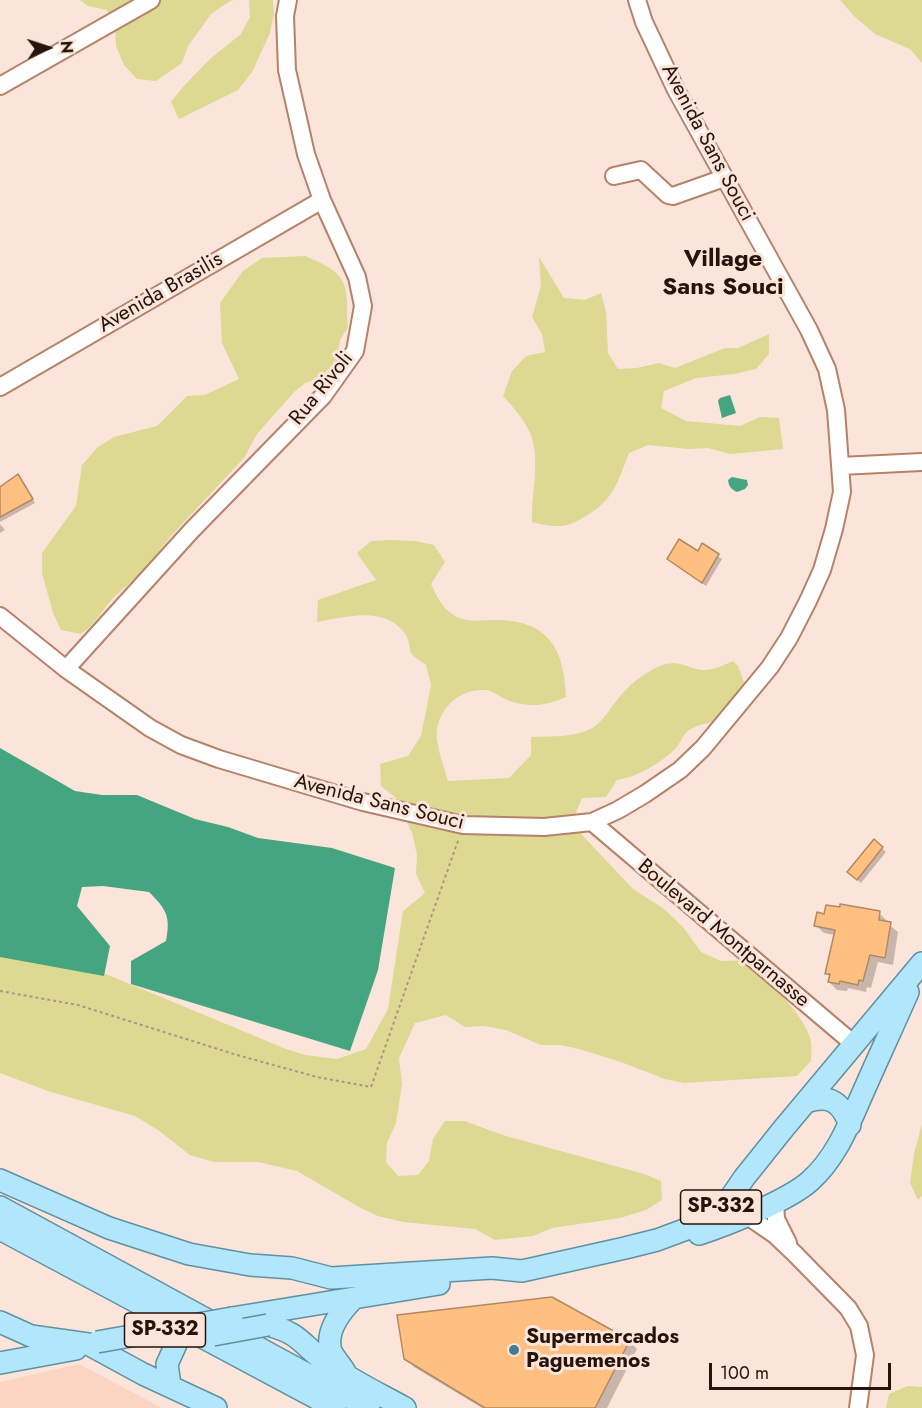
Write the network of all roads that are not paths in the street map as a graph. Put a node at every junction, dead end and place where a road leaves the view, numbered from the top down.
1 (152, 0) edge
2 (288, 0) edge
3 (637, 0) edge
4 (0, 86) edge
5 (614, 176) dead end
6 (724, 178) junction
7 (322, 200) junction
8 (0, 387) edge
9 (922, 462) edge
10 (840, 466) junction
11 (0, 616) edge
12 (66, 669) junction
13 (592, 822) junction
14 (921, 964) edge
15 (855, 1045) junction
16 (806, 1102) junction
17 (850, 1125) junction
18 (0, 1180) edge
19 (775, 1202) junction
20 (0, 1208) edge
21 (746, 1215) junction
22 (0, 1229) edge
23 (795, 1254) junction
24 (522, 1271) junction
25 (354, 1298) junction
26 (0, 1322) edge
27 (92, 1343) junction
28 (0, 1363) edge
29 (347, 1375) junction
30 (170, 1385) junction
31 (216, 1408) edge
32 (335, 1408) edge
33 (369, 1408) edge
34 (405, 1408) edge
35 (858, 1408) edge

1 - 4 street
2 - 7 street, Rua Rivoli
3 - 6 street, Avenida Sans Souci
5 - 6 street
6 - 10 street, Avenida Sans Souci
7 - 8 street, Avenida Brasilis
7 - 12 street, Rua Rivoli
9 - 10 street
10 - 13 street, Avenida Sans Souci
11 - 12 street, Avenida Sans Souci
12 - 13 street, Avenida Sans Souci
13 - 15 street, Boulevard Montparnasse
14 - 15 main road, SP-332
14 - 17 main road, SP-332
15 - 16 main road, SP-332
16 - 17 main road
16 - 24 main road, SP-332
17 - 19 main road, SP-332
18 - 24 main road
19 - 21 main road, SP-332
19 - 23 street
20 - 33 main road
21 - 23 street
21 - 24 main road, SP-332
22 - 32 main road
23 - 35 street
24 - 25 main road, SP-332
25 - 27 main road, SP-332, bridge
25 - 29 main road
26 - 27 main road, SP-332
27 - 28 main road, SP-332
27 - 30 main road
29 - 30 main road, bridge
29 - 34 main road
30 - 31 main road

